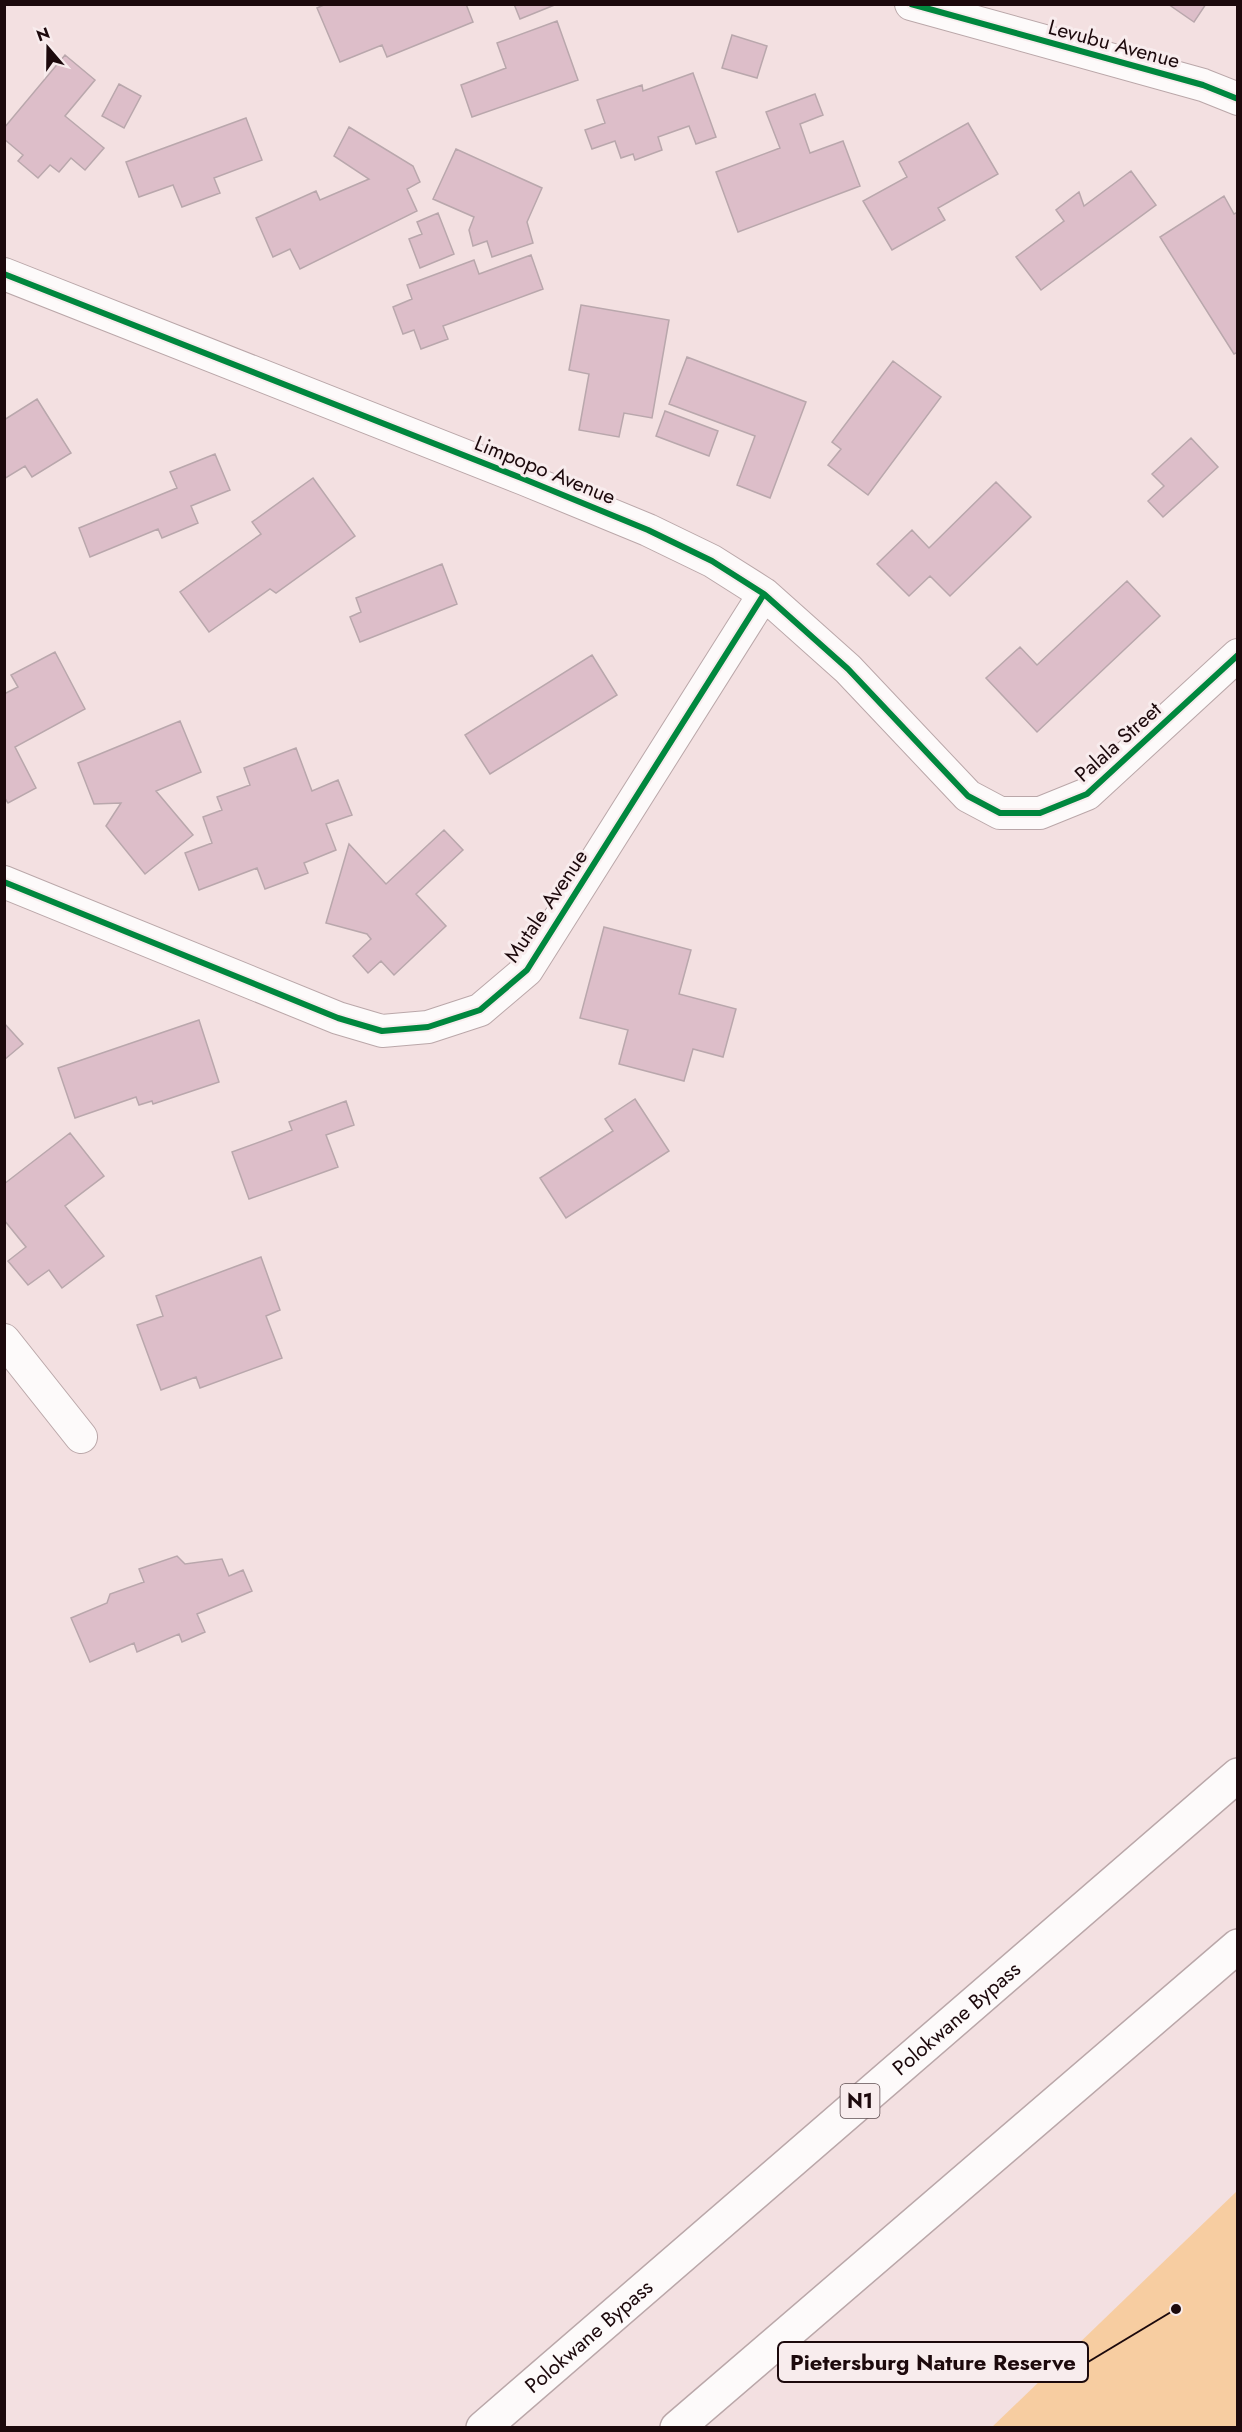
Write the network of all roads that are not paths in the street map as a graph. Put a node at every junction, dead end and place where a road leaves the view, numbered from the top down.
1 (911, 4) edge
2 (1238, 99) edge
3 (4, 274) edge
4 (764, 594) junction
5 (1238, 656) edge
6 (1000, 813) joint
7 (4, 882) edge
8 (4, 1340) edge
9 (81, 1437) dead end
10 (1238, 1775) edge
11 (1238, 1946) edge
12 (483, 2427) edge
13 (677, 2427) edge

1 - 2 street, Levubu Avenue
3 - 4 street, Limpopo Avenue
4 - 6 street, Limpopo Avenue
4 - 7 street, Mutale Avenue
5 - 6 street, Palala Street
8 - 9 street
10 - 12 highway, Polokwane Bypass / N1
11 - 13 highway

